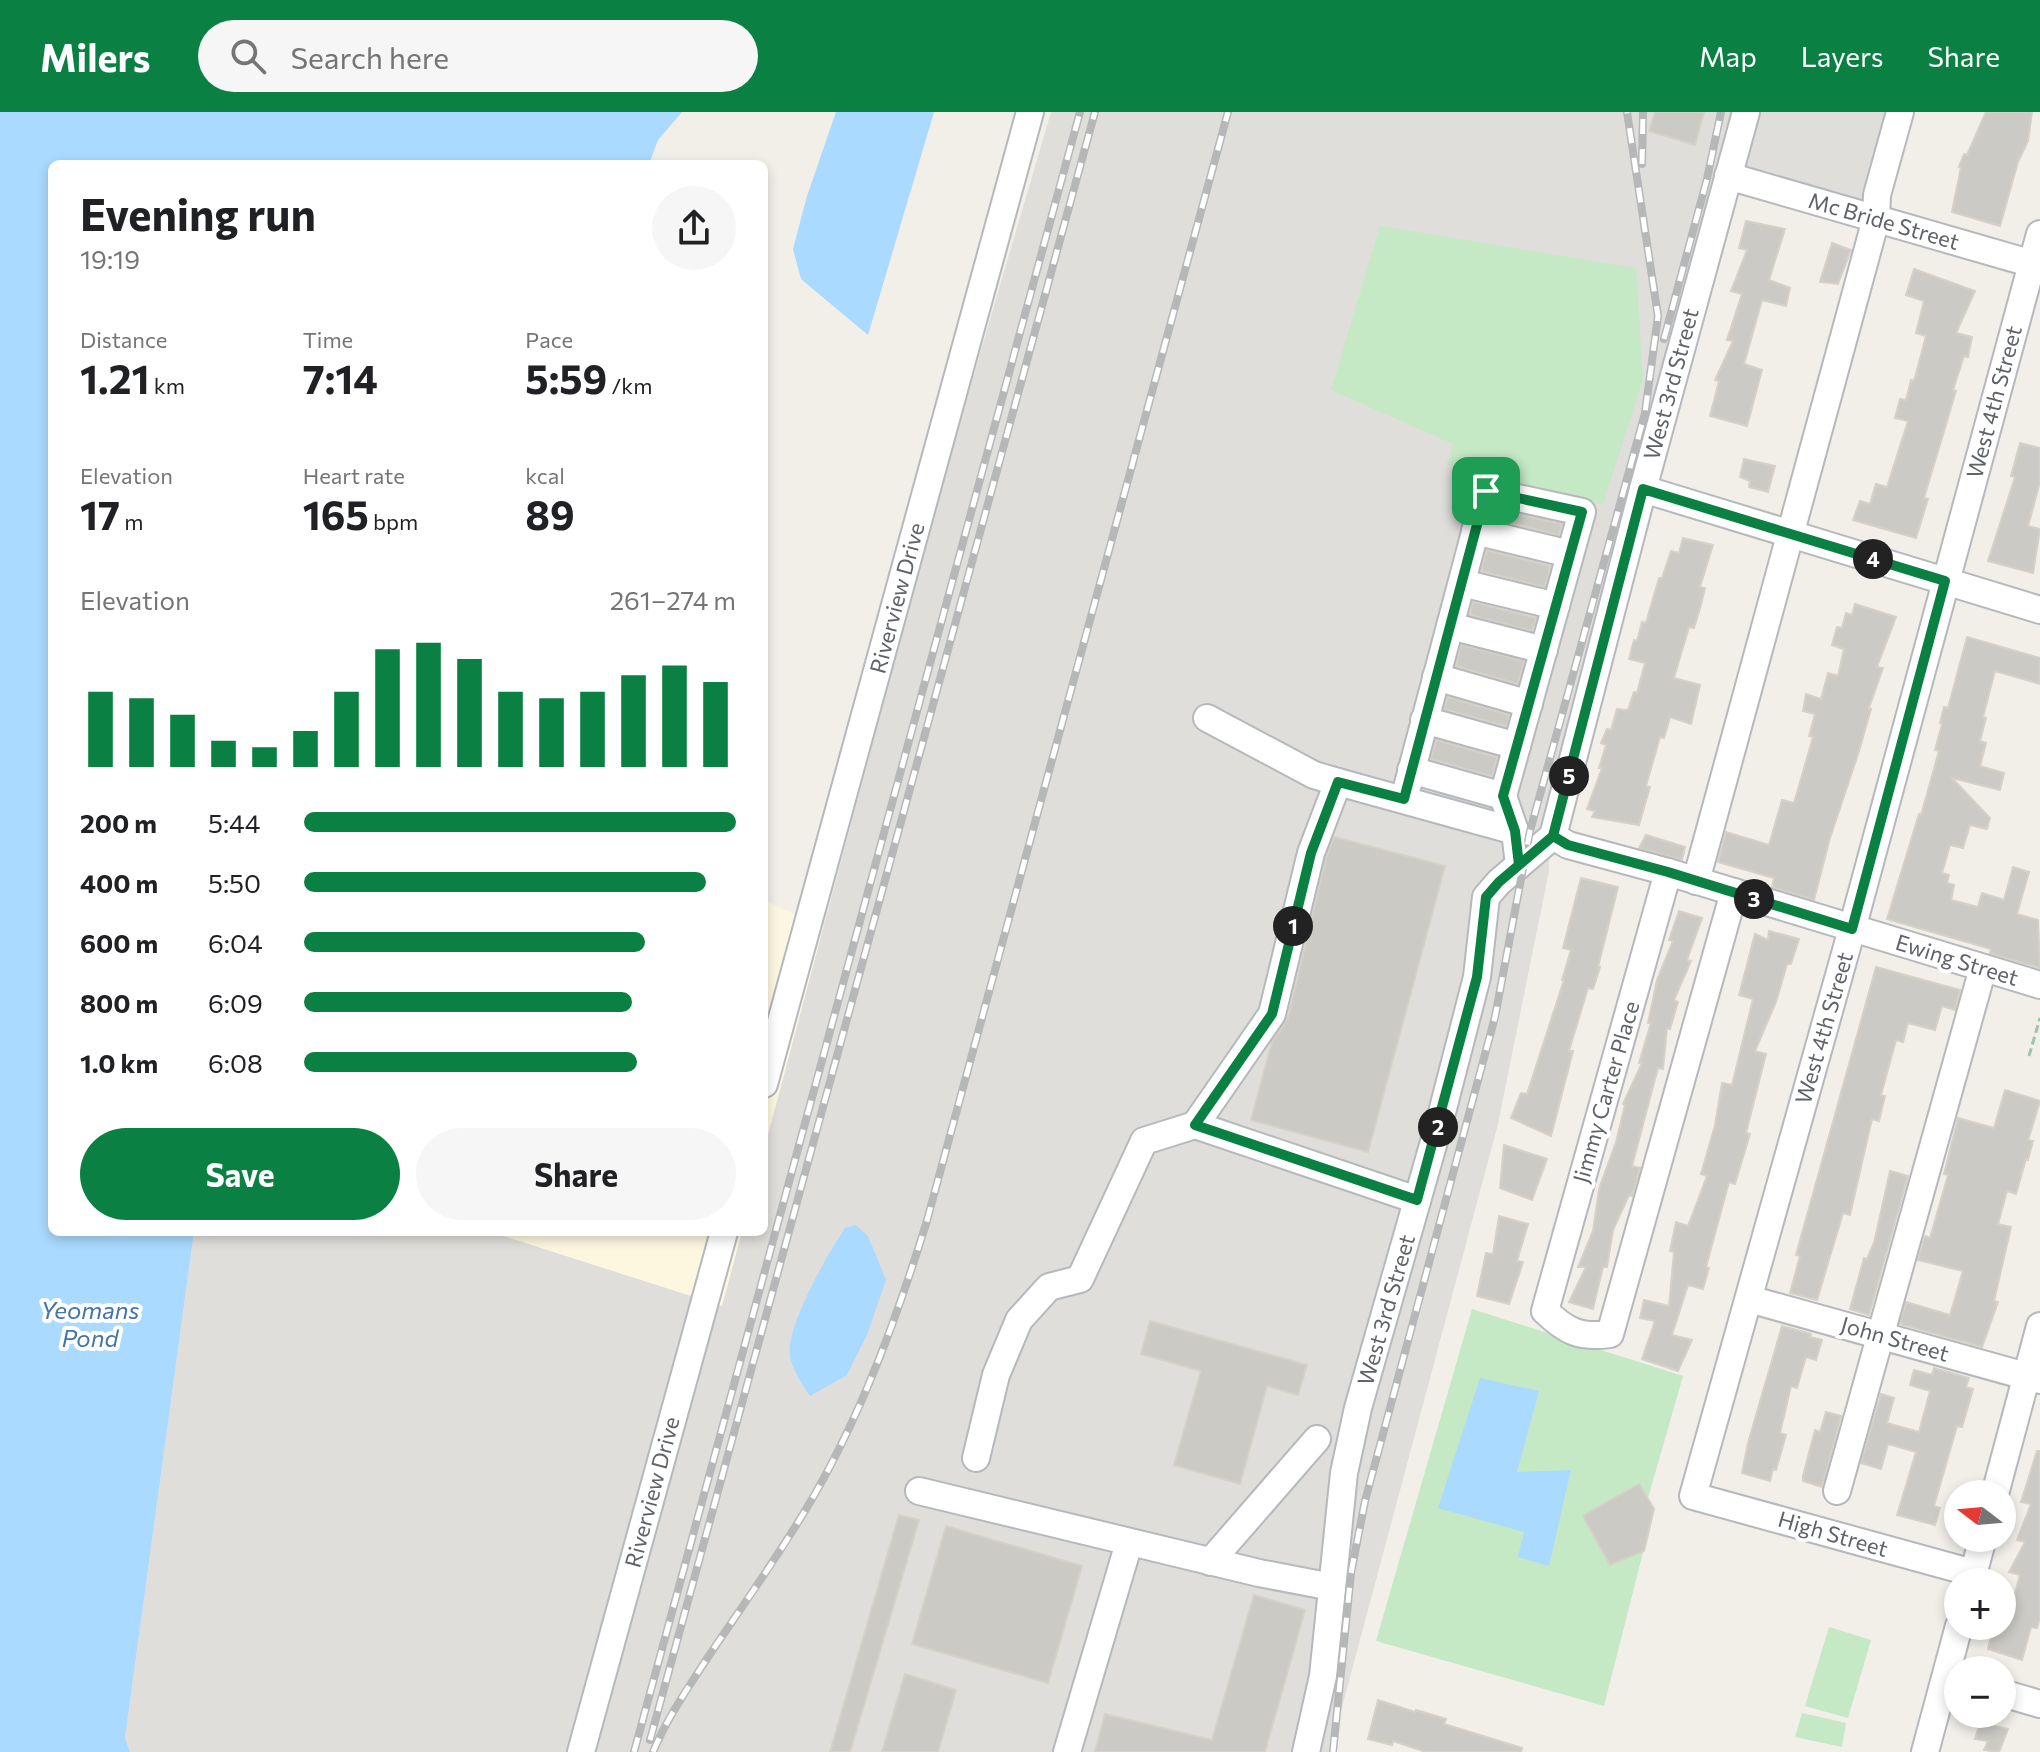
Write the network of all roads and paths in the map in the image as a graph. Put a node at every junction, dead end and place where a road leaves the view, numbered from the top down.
1 (1030, 112) edge
2 (1746, 112) edge
3 (1900, 112) edge
4 (1728, 176) junction
5 (1876, 219) junction
6 (2040, 234) edge
7 (2036, 265) edge
8 (1643, 489) junction
9 (1475, 531) junction
10 (1791, 534) junction
11 (1570, 554) junction
12 (1945, 581) junction
13 (1462, 583) junction
14 (1556, 606) junction
15 (2040, 610) edge
16 (1450, 626) junction
17 (1544, 650) junction
18 (1436, 677) junction
19 (1529, 704) junction
20 (1207, 718) dead end
21 (1424, 720) junction
22 (1517, 746) junction
23 (1411, 770) junction
24 (1338, 782) junction
25 (1503, 796) junction
26 (1404, 799) junction
27 (1515, 831) junction
28 (1553, 836) junction
29 (1519, 865) junction
30 (1668, 872) junction
31 (1696, 881) junction
32 (1734, 892) junction
33 (1852, 929) junction
34 (1983, 968) junction
35 (2040, 985) edge
36 (2040, 1018) edge
37 (2029, 1056) dead end
38 (768, 1069) edge
39 (1195, 1125) junction
40 (1417, 1200) junction
41 (723, 1236) edge
42 (1749, 1299) junction
43 (2040, 1326) edge
44 (1881, 1334) junction
45 (2033, 1378) edge
46 (1317, 1439) dead end
47 (976, 1458) dead end
48 (2000, 1480) edge
49 (919, 1491) dead end
50 (1837, 1491) dead end
51 (1693, 1496) joint
52 (1129, 1543) junction
53 (1210, 1562) junction
54 (1944, 1570) edge
55 (1332, 1587) junction
56 (2016, 1697) edge
57 (1944, 1701) edge
58 (2040, 1704) edge
59 (581, 1752) edge
60 (1067, 1752) edge
61 (1306, 1752) edge
62 (1925, 1752) edge

1 - 38 street, Riverview Drive
2 - 4 street, West 3rd Street
3 - 5 street
4 - 5 street, Mc Bride Street
4 - 8 street, West 3rd Street
5 - 7 street, Mc Bride Street
5 - 10 street
6 - 7 street, West 4th Street
7 - 12 street, West 4th Street
8 - 10 street
8 - 28 street, West 3rd Street
9 - 11 street
9 - 11 street
9 - 13 street
10 - 12 street
10 - 31 street
11 - 14 street
12 - 15 street
12 - 33 street, West 4th Street
13 - 14 street
13 - 16 street
14 - 17 street
16 - 17 street
16 - 18 street
17 - 19 street
18 - 19 street
18 - 21 street
19 - 22 street
20 - 24 street
21 - 22 street
21 - 23 street
22 - 25 street
23 - 25 street
23 - 26 street
24 - 26 street
24 - 39 street
25 - 27 street
26 - 27 street
27 - 29 street
28 - 29 street, West 3rd Street
28 - 30 street, Ewing Street
29 - 40 street, West 3rd Street
30 - 31 street, Ewing Street
30 - 32 street, Jimmy Carter Place
31 - 32 street, Ewing Street
32 - 33 street, Ewing Street
33 - 34 street, Ewing Street
33 - 42 street, West 4th Street
34 - 35 street, Ewing Street
34 - 44 street
36 - 37 path
39 - 40 street
39 - 47 street
40 - 55 street, West 3rd Street
41 - 59 street, Riverview Drive
42 - 44 street, John Street
42 - 51 street, West 4th Street
43 - 45 street
44 - 45 street, John Street
44 - 50 street
45 - 48 street
46 - 53 street
49 - 52 street
51 - 54 street, High Street
52 - 53 street
52 - 60 street
53 - 55 street
55 - 61 street, West 3rd Street
56 - 58 street
57 - 62 street

